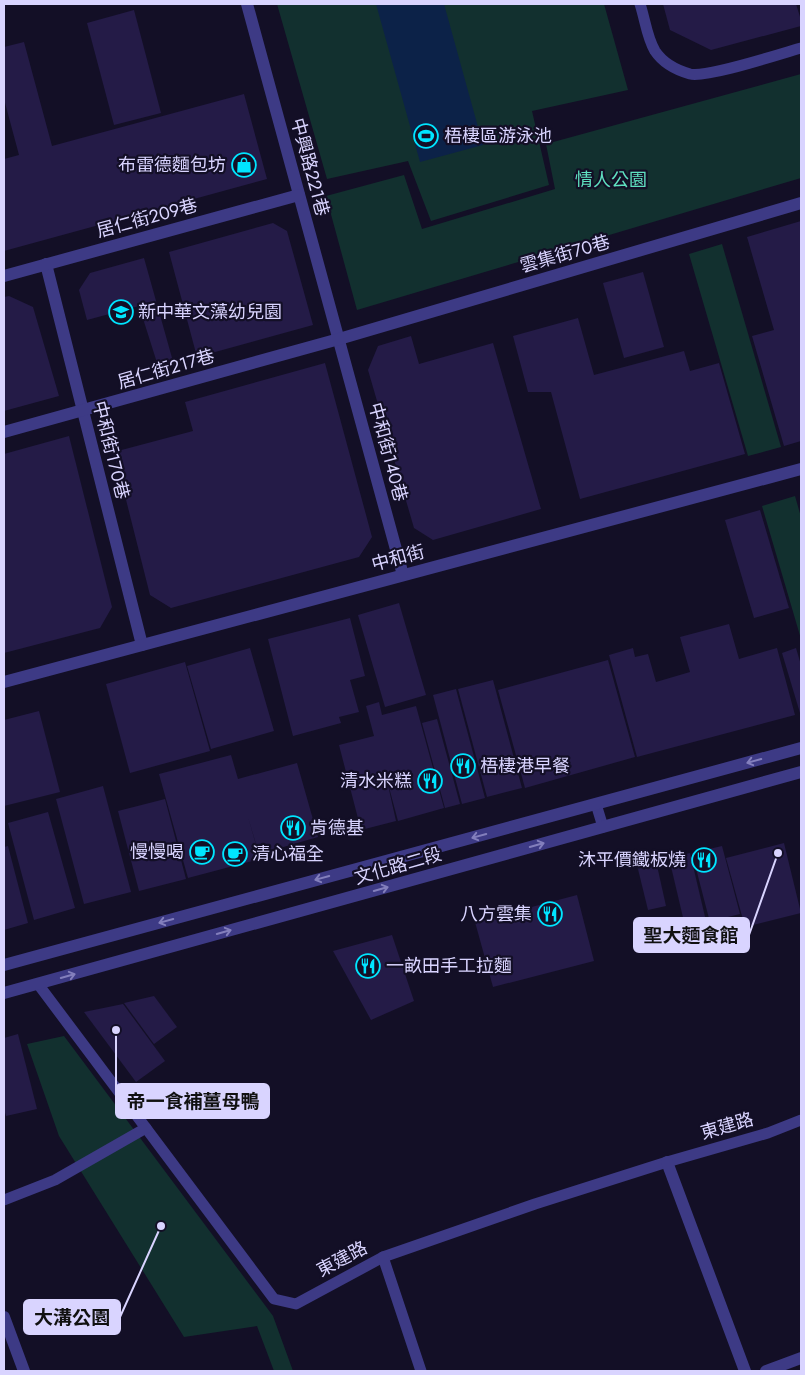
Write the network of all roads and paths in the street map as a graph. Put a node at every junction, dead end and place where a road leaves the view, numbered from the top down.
1 (247, 4) edge
2 (640, 4) edge
3 (801, 48) edge
4 (299, 194) junction
5 (801, 203) edge
6 (46, 264) junction
7 (4, 276) edge
8 (339, 339) junction
9 (83, 410) junction
10 (4, 432) edge
11 (801, 469) edge
12 (403, 575) junction
13 (142, 645) junction
14 (4, 682) edge
15 (801, 748) edge
16 (801, 772) edge
17 (596, 804) junction
18 (603, 827) junction
19 (4, 965) edge
20 (38, 984) junction
21 (4, 993) edge
22 (801, 1120) edge
23 (146, 1128) junction
24 (667, 1162) junction
25 (4, 1200) edge
26 (383, 1257) junction
27 (4, 1317) edge
28 (801, 1358) edge
29 (24, 1371) edge
30 (421, 1371) edge
31 (745, 1371) edge
32 (766, 1371) edge

1 - 4 street, 中興路221巷
2 - 3 lane
4 - 6 street, 居仁街209巷
4 - 8 street, 中興路221巷
5 - 8 street, 雲集街70巷
6 - 7 street, 居仁街209巷
6 - 9 street, 中和街170巷
8 - 9 street, 居仁街217巷
8 - 12 street, 中和街140巷
9 - 10 street, 居仁街217巷
9 - 13 street, 中和街170巷
11 - 12 street, 中和街
12 - 13 street, 中和街
13 - 14 street, 中和街
15 -> 17 street, 文化路二段
16 - 18 street, 文化路二段
17 - 18 lane
17 -> 19 street, 文化路二段
20 -> 18 street, 文化路二段
20 - 21 street, 文化路二段
20 - 23 lane, 東建路
22 - 24 lane, 東建路
23 - 25 lane
23 - 26 lane, 東建路
24 - 26 lane, 東建路
24 - 31 street
26 - 30 lane
27 - 29 street
28 - 32 street

